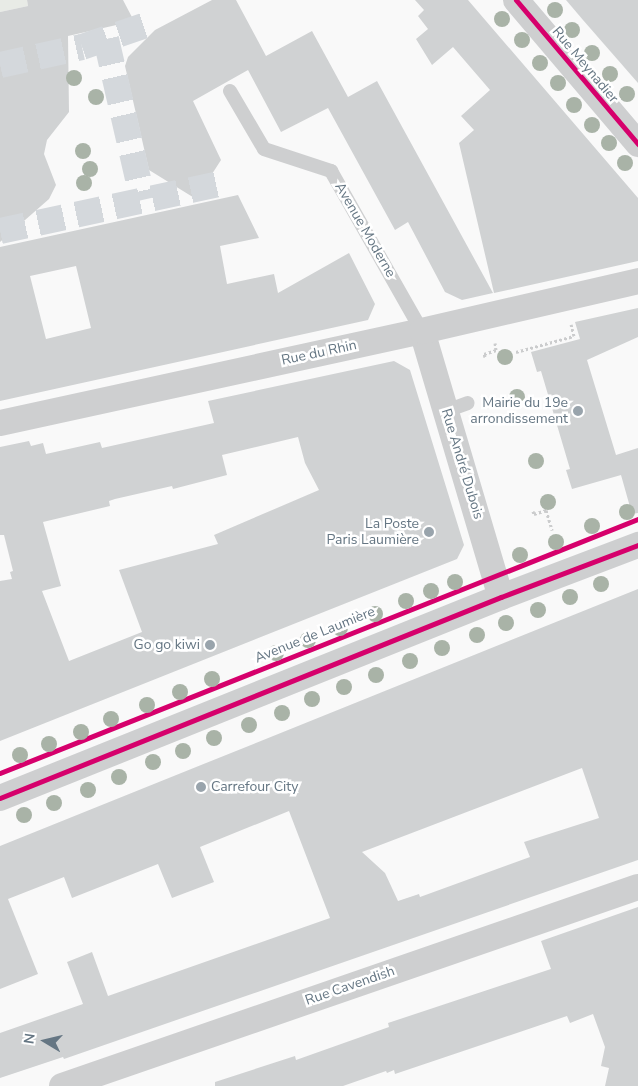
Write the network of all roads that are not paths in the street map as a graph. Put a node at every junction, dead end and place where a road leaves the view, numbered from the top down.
1 (516, 0) edge
2 (230, 91) dead end
3 (638, 144) edge
4 (638, 281) edge
5 (422, 331) junction
6 (0, 423) edge
7 (638, 545) edge
8 (501, 597) junction
9 (0, 798) edge
10 (638, 887) edge
11 (62, 1086) edge

1 - 3 street, Rue Meynadier
2 - 5 lane, Avenue Moderne
4 - 5 street, Rue du Rhin
5 - 6 street, Rue du Rhin
5 - 8 street, Rue André Dubois
7 - 8 street
8 - 9 street
10 - 11 street, Rue Cavendish

